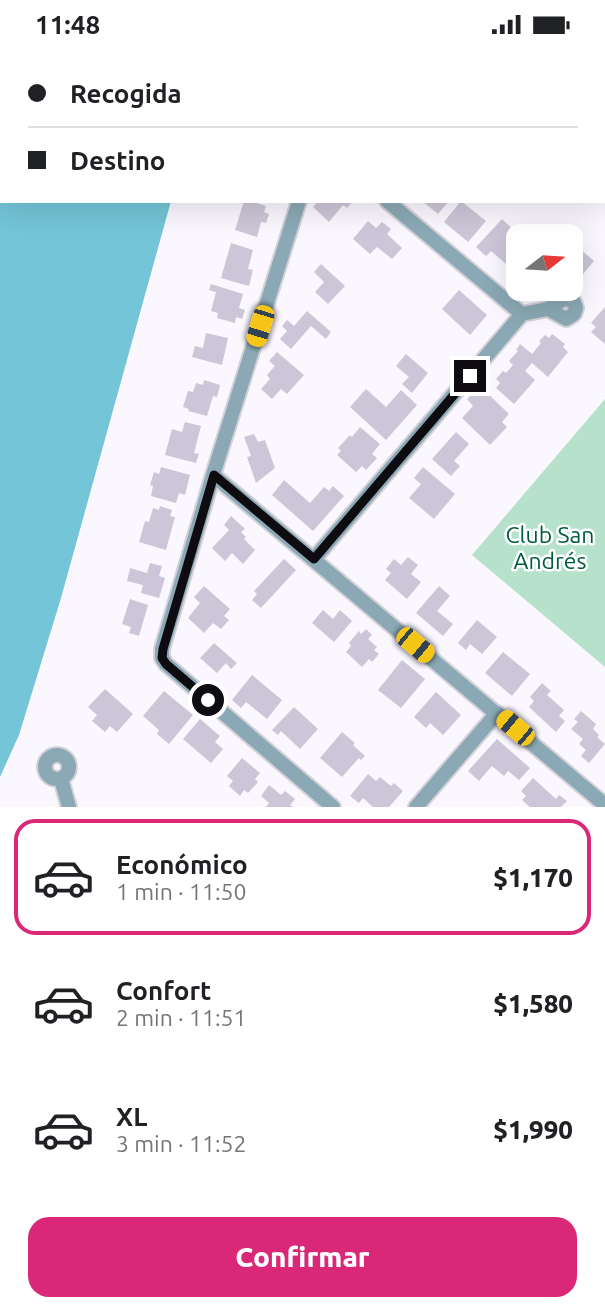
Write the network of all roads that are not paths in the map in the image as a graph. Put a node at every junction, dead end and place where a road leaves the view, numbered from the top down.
1 (298, 203) edge
2 (389, 203) edge
3 (548, 309) dead end
4 (522, 314) junction
5 (214, 475) junction
6 (314, 559) junction
7 (496, 713) junction
8 (61, 779) dead end
9 (605, 805) edge
10 (69, 807) edge
11 (333, 807) edge
12 (415, 807) edge

1 - 5 street
2 - 4 street
3 - 4 street
4 - 6 street
5 - 6 street
5 - 11 street
6 - 7 street
7 - 9 street
7 - 12 street
8 - 10 street

